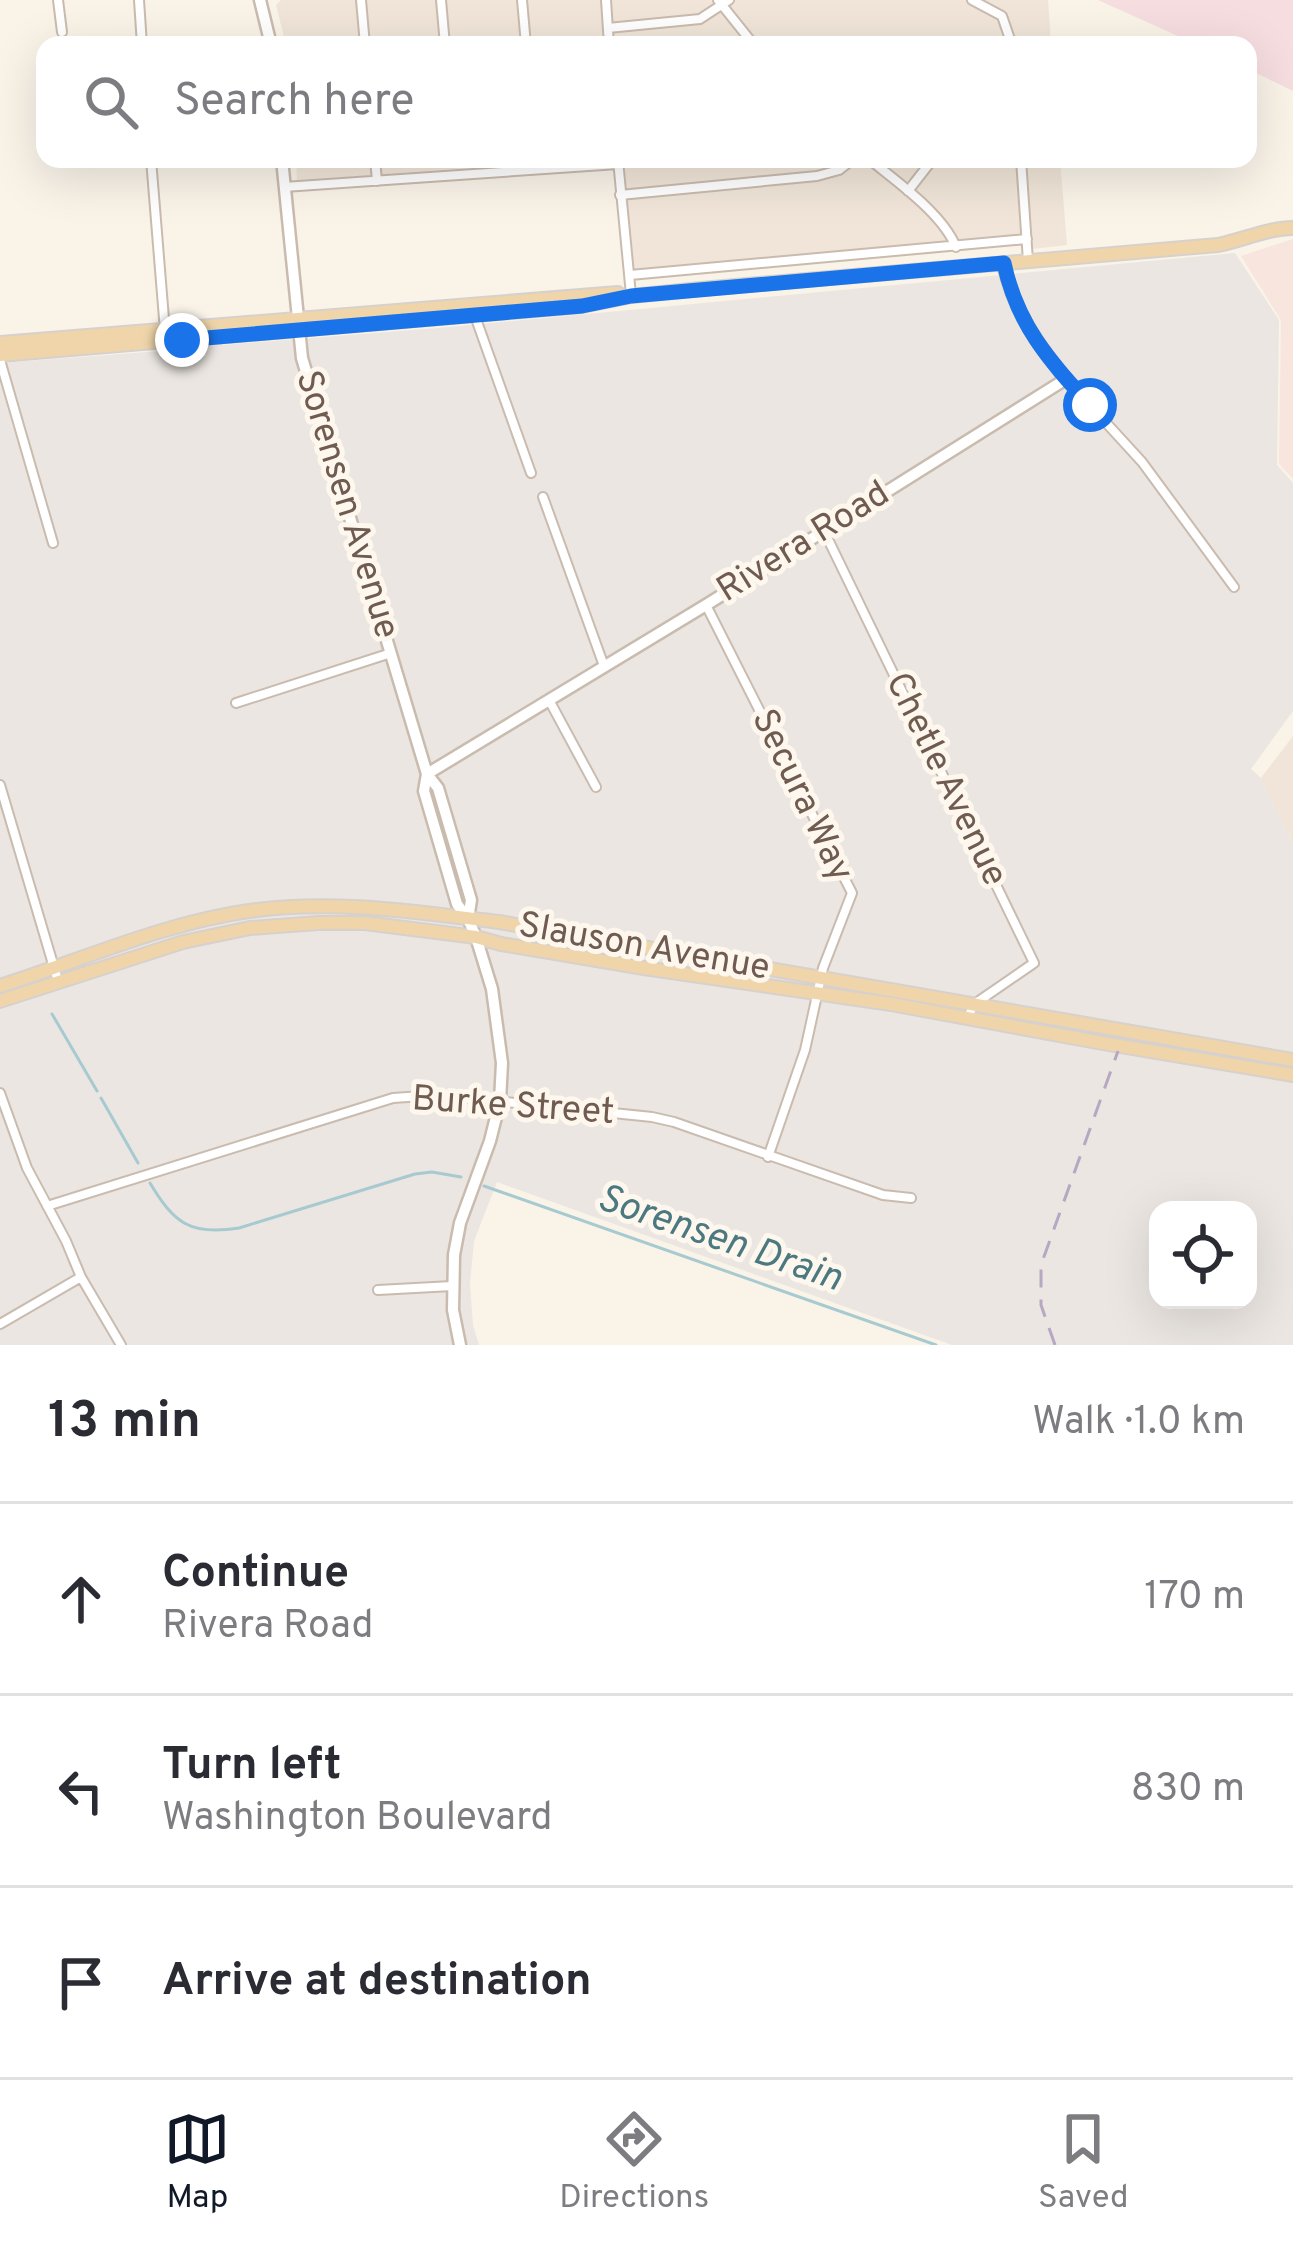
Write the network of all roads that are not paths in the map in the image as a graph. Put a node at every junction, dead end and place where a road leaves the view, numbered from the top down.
1 (58, 0) edge
2 (139, 0) edge
3 (260, 0) edge
4 (361, 0) edge
5 (442, 0) edge
6 (522, 0) edge
7 (606, 0) edge
8 (973, 0) edge
9 (723, 2) edge
10 (608, 28) junction
11 (62, 32) dead end
12 (141, 36) edge
13 (269, 36) edge
14 (364, 36) edge
15 (444, 36) edge
16 (525, 36) edge
17 (608, 36) edge
18 (748, 36) edge
19 (1009, 36) edge
20 (153, 168) edge
21 (283, 168) edge
22 (376, 168) edge
23 (455, 168) edge
24 (507, 168) edge
25 (618, 168) edge
26 (842, 168) edge
27 (879, 168) edge
28 (926, 168) edge
29 (1022, 168) edge
30 (456, 175) junction
31 (377, 181) junction
32 (284, 188) junction
33 (908, 191) junction
34 (620, 195) junction
35 (1290, 225) edge
36 (1027, 239) junction
37 (956, 247) junction
38 (1028, 261) junction
39 (1004, 263) junction
40 (630, 275) junction
41 (631, 296) junction
42 (474, 315) junction
43 (297, 324) junction
44 (165, 335) junction
45 (0, 343) edge
46 (0, 358) edge
47 (1066, 379) junction
48 (531, 473) dead end
49 (543, 497) dead end
50 (824, 530) junction
51 (53, 543) dead end
52 (1234, 587) dead end
53 (706, 605) junction
54 (391, 653) junction
55 (604, 666) junction
56 (550, 700) junction
57 (236, 703) dead end
58 (427, 774) junction
59 (0, 785) edge
60 (596, 788) dead end
61 (468, 919) junction
62 (376, 924) junction
63 (555, 933) junction
64 (476, 937) junction
65 (56, 975) junction
66 (0, 986) edge
67 (818, 986) junction
68 (0, 1000) edge
69 (970, 1012) junction
70 (1293, 1060) edge
71 (1275, 1064) junction
72 (1293, 1075) edge
73 (0, 1093) edge
74 (500, 1101) junction
75 (768, 1157) junction
76 (911, 1198) dead end
77 (47, 1206) junction
78 (81, 1277) junction
79 (452, 1286) junction
80 (378, 1290) dead end
81 (0, 1324) edge
82 (121, 1345) edge
83 (460, 1345) edge

1 - 11 street
2 - 12 street
3 - 13 street
4 - 14 street
5 - 15 street
6 - 16 street
7 - 10 street
8 - 19 street
9 - 10 street
9 - 18 street
10 - 17 street
20 - 44 street
21 - 32 street, Sorensen Avenue
22 - 31 street
23 - 30 street
24 - 30 street
25 - 34 street
26 - 34 street
27 - 33 street
28 - 33 street
29 - 36 street
30 - 31 street
31 - 32 street
32 - 43 street, Sorensen Avenue
33 - 37 street
34 - 40 street
35 - 38 main road
36 - 37 street
36 - 38 street
37 - 40 street
38 - 39 main road
39 - 41 main road
39 - 47 street
40 - 41 street
41 - 42 main road
41 - 43 main road
42 - 43 main road
42 - 48 street
43 - 44 main road
43 - 54 street, Sorensen Avenue
44 - 45 main road
44 - 46 main road
46 - 51 street
47 - 50 street, Rivera Road
47 - 52 street
49 - 55 street
50 - 53 street, Rivera Road
50 - 69 street, Chetle Avenue
53 - 55 street, Rivera Road
53 - 67 street, Secura Way
54 - 57 street
54 - 58 street, Sorensen Avenue
55 - 56 street, Rivera Road
56 - 58 street, Rivera Road
56 - 60 street
58 - 61 street, Sorensen Avenue
59 - 65 street
61 - 62 main road
61 - 63 main road, Slauson Avenue
61 - 64 street, Sorensen Avenue
61 - 65 main road, Slauson Avenue
62 - 64 main road, Slauson Avenue
62 - 65 main road, Slauson Avenue
63 - 64 main road
63 - 67 main road, Slauson Avenue
64 - 67 main road, Slauson Avenue
64 - 74 street, Sorensen Avenue
65 - 66 main road, Slauson Avenue
65 - 68 main road, Slauson Avenue
67 - 69 main road, Slauson Avenue
67 - 75 street, Secura Way
69 - 71 main road, Slauson Avenue
70 - 71 main road, Slauson Avenue
71 - 72 main road, Slauson Avenue
73 - 77 street
74 - 75 street, Burke Street
74 - 77 street, Burke Street
74 - 79 street, Sorensen Avenue
75 - 76 street, Burke Street
77 - 78 street
78 - 81 street
78 - 82 street
79 - 80 street
79 - 83 street, Sorensen Avenue

